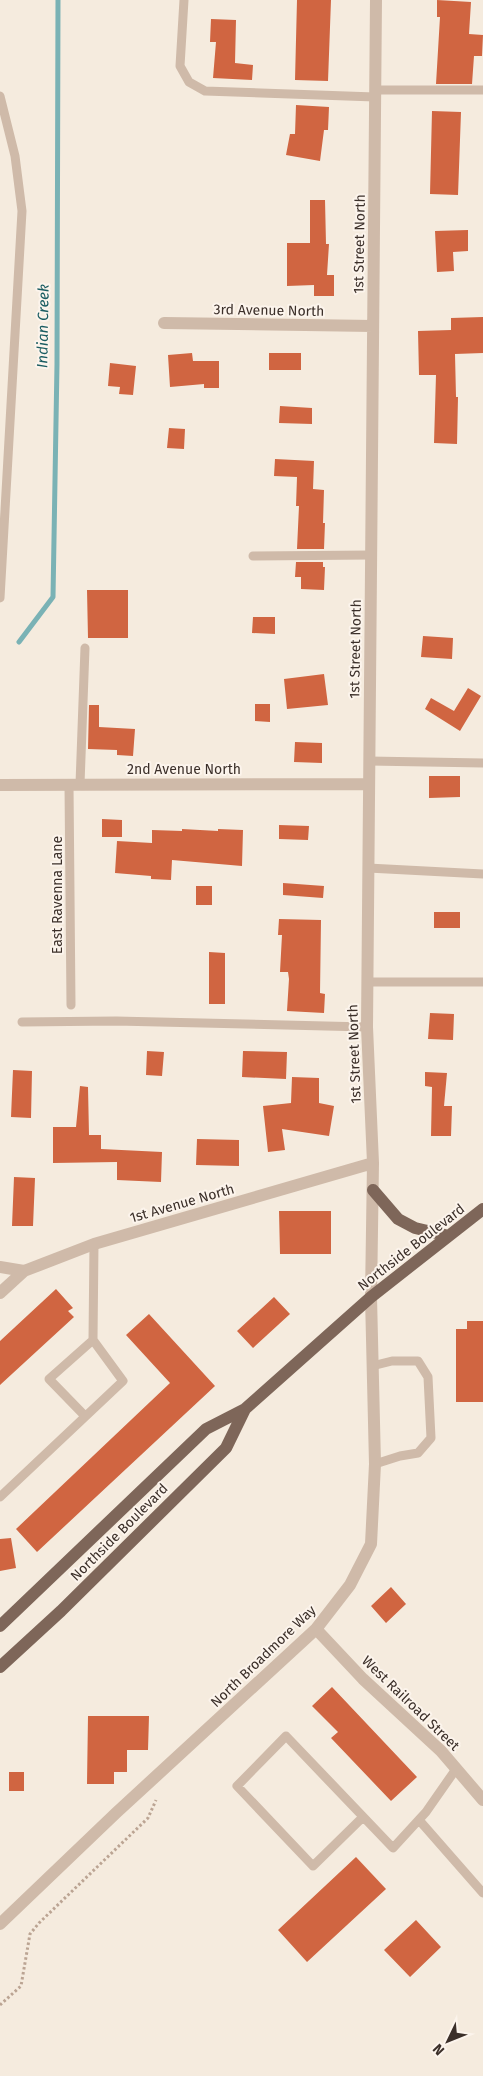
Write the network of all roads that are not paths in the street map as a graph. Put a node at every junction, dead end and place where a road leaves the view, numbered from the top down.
1 (184, 0) edge
2 (376, 0) edge
3 (483, 90) edge
4 (375, 94) junction
5 (0, 96) edge
6 (164, 323) dead end
7 (373, 326) junction
8 (371, 555) junction
9 (253, 556) dead end
10 (0, 598) edge
11 (85, 648) dead end
12 (369, 761) junction
13 (483, 763) edge
14 (75, 784) junction
15 (369, 784) junction
16 (0, 785) edge
17 (368, 868) junction
18 (483, 874) edge
19 (367, 982) junction
20 (483, 982) edge
21 (71, 1005) dead end
22 (22, 1022) dead end
23 (367, 1026) junction
24 (373, 1163) junction
25 (373, 1190) junction
26 (483, 1210) edge
27 (450, 1236) junction
28 (94, 1244) junction
29 (0, 1267) edge
30 (24, 1271) junction
31 (0, 1293) edge
32 (371, 1297) junction
33 (93, 1340) junction
34 (372, 1366) junction
35 (245, 1409) junction
36 (85, 1416) junction
37 (375, 1464) junction
38 (1, 1495) edge
39 (0, 1626) edge
40 (316, 1629) junction
41 (0, 1667) edge
42 (456, 1768) junction
43 (483, 1800) edge
44 (363, 1817) junction
45 (419, 1820) junction
46 (483, 1893) edge
47 (0, 1924) edge

1 - 4 lane
2 - 4 street, 1st Street North
3 - 4 lane
4 - 7 street, 1st Street North
5 - 10 lane
6 - 7 street, 3rd Avenue North
7 - 8 street, 1st Street North
8 - 9 lane
8 - 12 street, 1st Street North
11 - 14 lane, East Ravenna Lane
12 - 13 lane
12 - 15 street, 1st Street North
14 - 15 street, 2nd Avenue North
14 - 16 street, 2nd Avenue North
14 - 21 lane, East Ravenna Lane
15 - 17 street, 1st Street North
17 - 18 lane
17 - 19 street, 1st Street North
19 - 20 lane
19 - 23 street, 1st Street North
22 - 23 lane
23 - 24 street, 1st Street North
24 - 25 street, 1st Street North
24 - 28 street, 1st Avenue North
25 - 27 main road
25 - 32 street, 1st Street North
26 - 27 main road, Northside Boulevard
27 - 32 main road, Northside Boulevard
28 - 30 street, 1st Avenue North
28 - 33 lane
29 - 30 street
30 - 31 street
32 - 34 street, North Broadmore Way
32 - 35 main road, Northside Boulevard
33 - 36 lane
33 - 36 lane
34 - 37 street, North Broadmore Way
34 - 37 lane
35 - 39 main road, Northside Boulevard
35 - 41 main road, Northside Boulevard
36 - 38 lane
37 - 40 street, North Broadmore Way
40 - 42 street, West Railroad Street
40 - 47 street, North Broadmore Way
42 - 43 street, West Railroad Street
42 - 45 lane
44 - 44 lane
44 - 45 lane
45 - 46 lane

